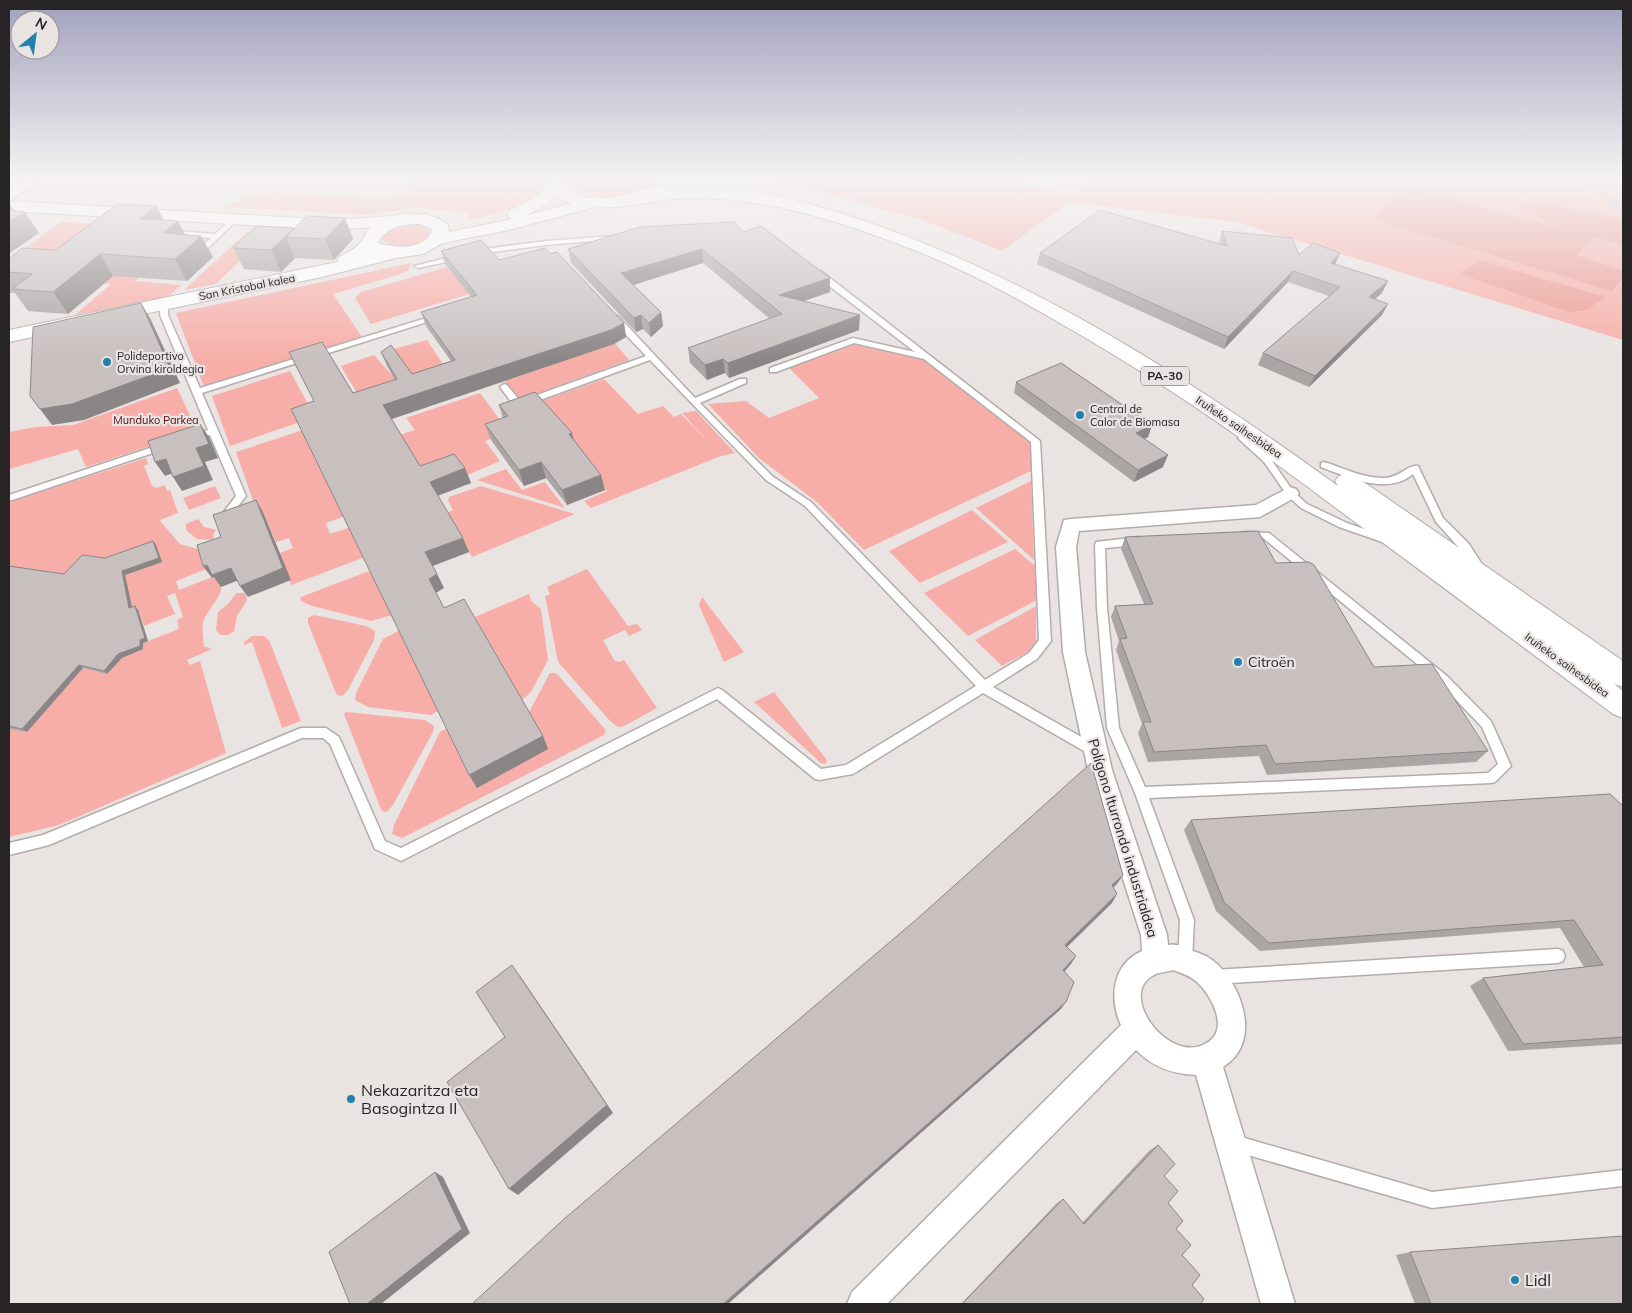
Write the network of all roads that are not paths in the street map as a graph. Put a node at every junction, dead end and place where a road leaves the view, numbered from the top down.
1 (214, 238) edge
2 (368, 238) edge
3 (431, 238) edge
4 (622, 238) edge
5 (900, 238) edge
6 (931, 238) edge
7 (371, 240) junction
8 (200, 251) edge
9 (393, 253) junction
10 (418, 266) dead end
11 (811, 268) edge
12 (328, 270) junction
13 (164, 304) junction
14 (446, 314) edge
15 (612, 314) edge
16 (9, 336) edge
17 (650, 357) junction
18 (929, 358) junction
19 (773, 370) dead end
20 (743, 381) dead end
21 (504, 387) dead end
22 (198, 392) junction
23 (694, 402) junction
24 (1220, 413) junction
25 (213, 431) junction
26 (1324, 465) junction
27 (1290, 492) junction
28 (9, 498) edge
29 (228, 513) edge
30 (1237, 535) edge
31 (1148, 540) edge
32 (1406, 547) junction
33 (1486, 577) junction
34 (1623, 676) edge
35 (985, 688) junction
36 (1623, 706) edge
37 (1096, 752) junction
38 (1141, 792) junction
39 (9, 849) edge
40 (1558, 956) dead end
41 (1156, 958) junction
42 (1185, 961) junction
43 (1211, 977) junction
44 (1136, 1029) junction
45 (1206, 1060) junction
46 (1230, 1142) junction
47 (1623, 1178) edge
48 (864, 1304) edge
49 (1278, 1304) edge

1 - 8 lane
2 - 7 main road
3 - 9 main road, San Kristobal kalea
4 - 10 lane
5 - 24 main road, Iruñeko saihesbidea / PA-30
6 - 26 main road, Iruñeko saihesbidea / PA-30
7 - 9 main road
7 - 12 main road, San Kristobal kalea
9 - 12 main road, San Kristobal kalea
11 - 18 lane
12 - 13 main road, San Kristobal kalea
13 - 16 main road, San Kristobal kalea
13 - 22 lane
14 - 22 lane
15 - 17 lane
17 - 21 lane
17 - 23 lane
18 - 19 lane
18 - 35 lane
20 - 23 lane
22 - 25 lane
23 - 35 lane
24 - 27 lane
24 - 32 main road, Iruñeko saihesbidea / PA-30
25 - 28 lane
25 - 29 lane
26 - 33 main road, Iruñeko saihesbidea / PA-30
26 - 33 lane
27 - 32 lane
27 - 37 street, Polígono Iturrondo industrialdea
30 - 38 lane
31 - 38 lane
32 - 36 main road, Iruñeko saihesbidea / PA-30
33 - 34 main road, Iruñeko saihesbidea / PA-30
35 - 37 lane
35 - 39 lane
37 - 41 street, Polígono Iturrondo industrialdea
38 - 42 lane
40 - 43 lane
41 - 42 street
41 - 44 street
42 - 43 street
43 - 45 street
44 - 45 street
44 - 48 street
45 - 46 street
46 - 47 lane
46 - 49 street

